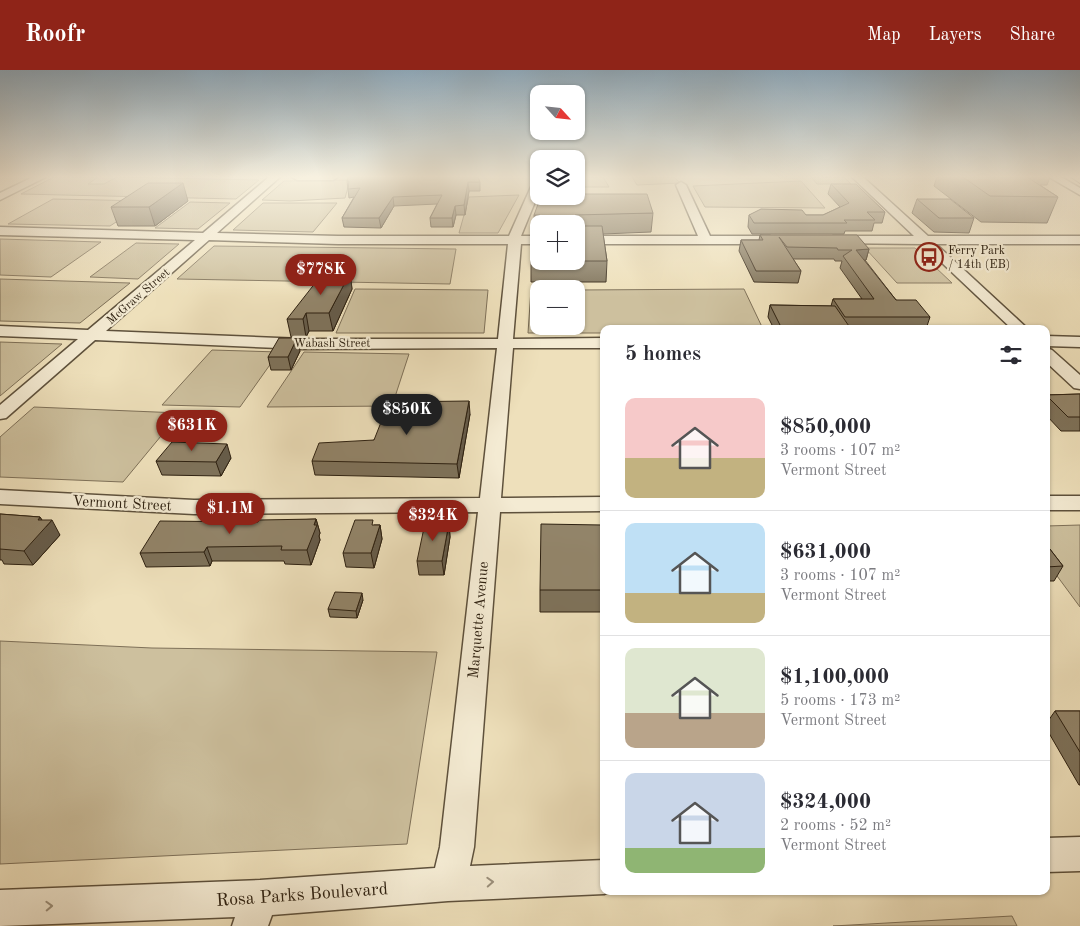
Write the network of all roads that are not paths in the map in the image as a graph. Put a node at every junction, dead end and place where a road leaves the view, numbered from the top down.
1 (228, 217) edge
2 (522, 217) edge
3 (696, 217) edge
4 (899, 217) edge
5 (0, 231) edge
6 (206, 236) junction
7 (515, 240) junction
8 (530, 240) edge
9 (585, 240) edge
10 (706, 240) junction
11 (784, 240) edge
12 (822, 240) edge
13 (924, 240) junction
14 (1080, 240) edge
15 (1017, 325) edge
16 (0, 331) edge
17 (93, 334) junction
18 (1050, 341) edge
19 (1080, 342) edge
20 (505, 343) junction
21 (600, 343) edge
22 (1050, 356) edge
23 (1080, 384) edge
24 (0, 414) edge
25 (0, 497) edge
26 (1050, 503) edge
27 (1080, 503) edge
28 (489, 504) junction
29 (600, 504) edge
30 (1080, 854) edge
31 (1050, 856) edge
32 (600, 877) edge
33 (448, 884) junction
34 (0, 908) edge
35 (255, 912) edge

1 - 6 street, McGraw Street
2 - 7 street, Marquette Avenue
3 - 10 street
4 - 13 street
5 - 6 street
6 - 7 street
6 - 17 street, McGraw Street
7 - 8 street
7 - 20 street, Marquette Avenue
9 - 10 street
10 - 11 street
12 - 13 street
13 - 14 street
13 - 15 street
16 - 17 street, Wabash Street
17 - 20 street, Wabash Street
17 - 24 street, McGraw Street
18 - 19 street
20 - 21 street, Wabash Street
20 - 28 street, Marquette Avenue
22 - 23 street
25 - 28 street, Vermont Street
26 - 27 street
28 - 29 street, Vermont Street
28 - 33 street, Marquette Avenue
30 - 31 street
33 -> 32 street, Rosa Parks Boulevard
33 - 35 street, Rosa Parks Boulevard
34 -> 35 street, Rosa Parks Boulevard

